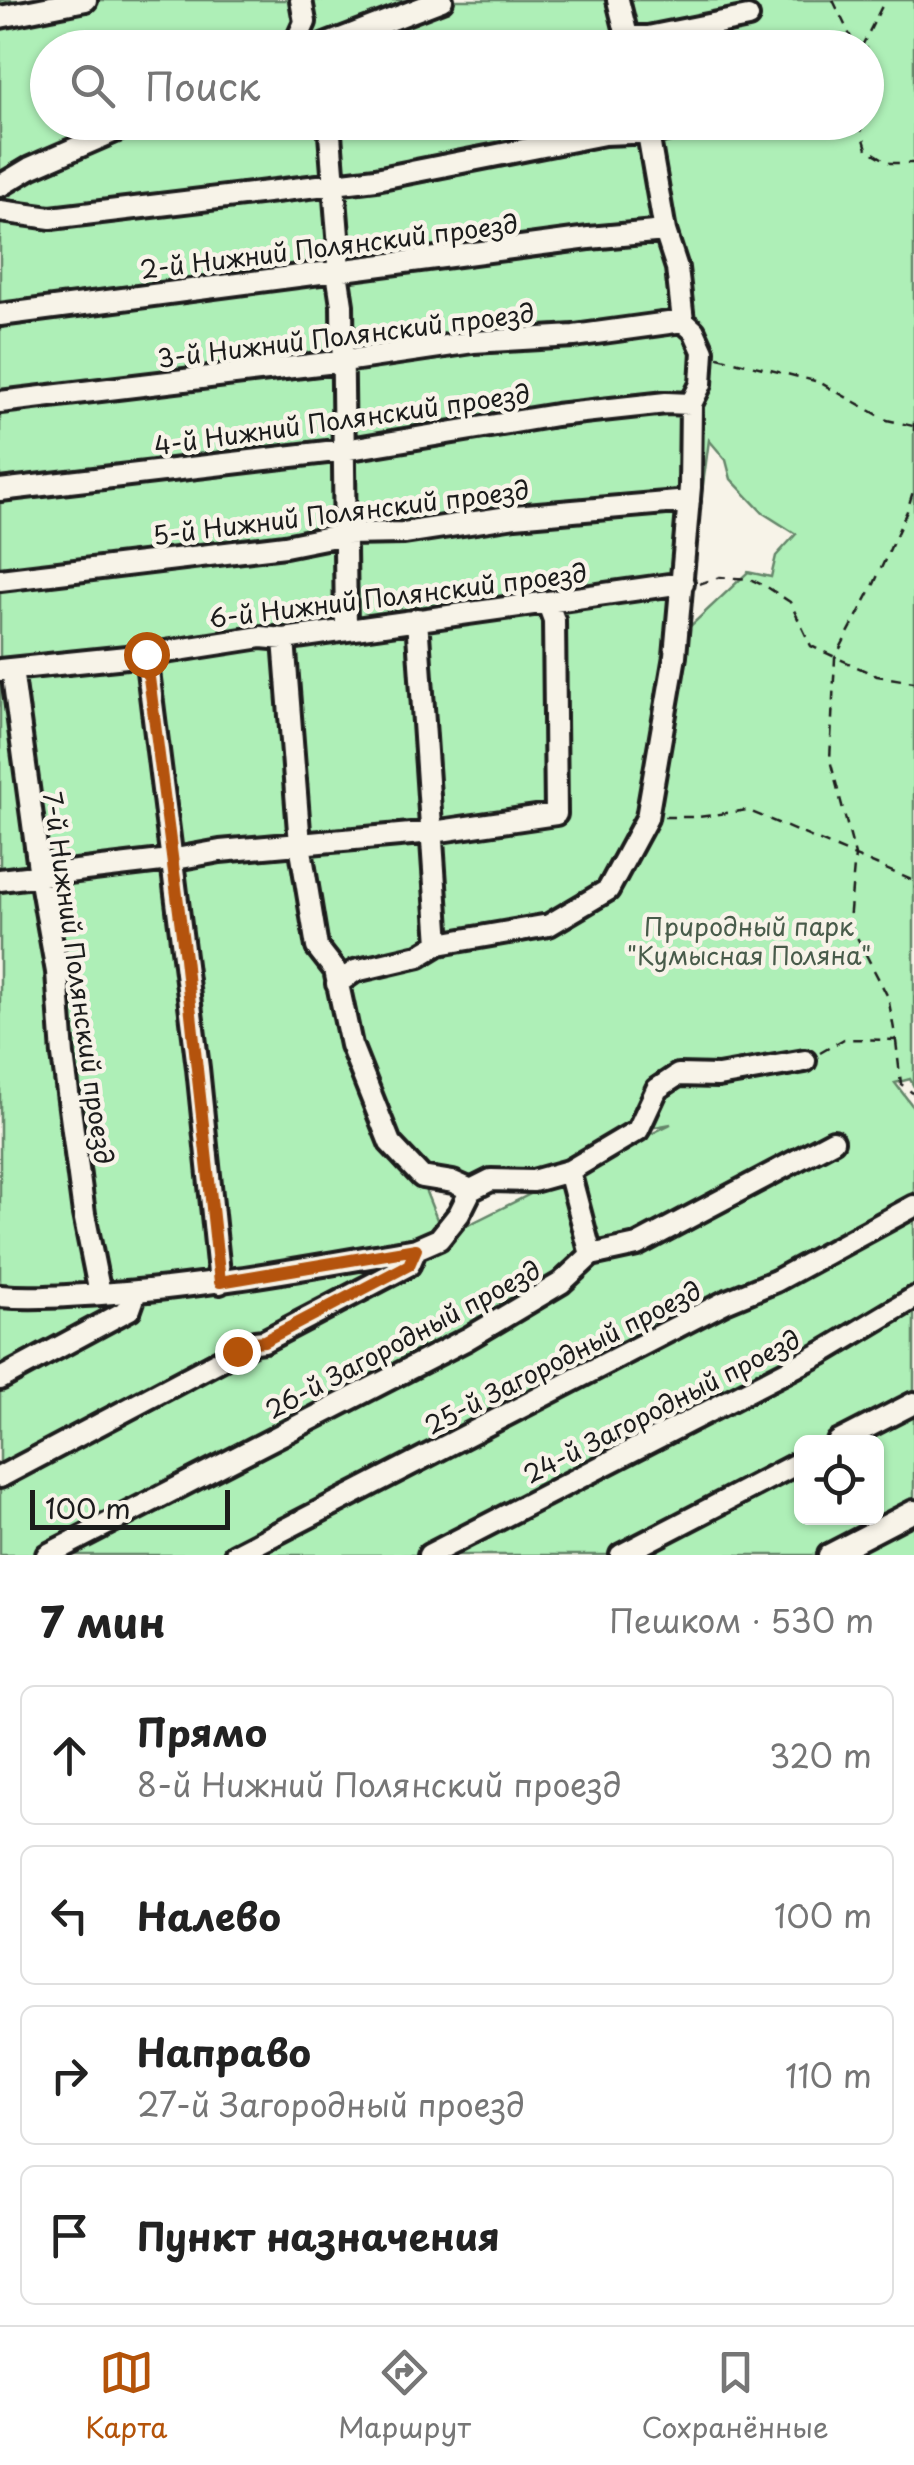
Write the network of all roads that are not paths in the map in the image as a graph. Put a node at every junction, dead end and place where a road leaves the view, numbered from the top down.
1 (86, 0) edge
2 (301, 0) edge
3 (442, 0) edge
4 (618, 0) edge
5 (0, 17) edge
6 (748, 18) dead end
7 (301, 30) edge
8 (364, 30) edge
9 (626, 30) edge
10 (681, 30) edge
11 (95, 140) edge
12 (330, 140) edge
13 (574, 140) edge
14 (649, 140) edge
15 (334, 184) junction
16 (0, 186) edge
17 (0, 212) edge
18 (665, 231) junction
19 (336, 272) junction
20 (0, 314) edge
21 (688, 326) junction
22 (340, 361) junction
23 (0, 402) edge
24 (691, 404) junction
25 (344, 450) junction
26 (0, 490) edge
27 (689, 501) junction
28 (345, 534) junction
29 (0, 580) edge
30 (683, 584) junction
31 (548, 604) junction
32 (417, 619) junction
33 (346, 630) junction
34 (284, 640) junction
35 (146, 654) junction
36 (6, 669) edge
37 (433, 832) junction
38 (300, 844) junction
39 (170, 860) junction
40 (40, 876) junction
41 (0, 880) edge
42 (440, 944) junction
43 (337, 984) junction
44 (806, 1061) road end
45 (833, 1141) dead end
46 (569, 1171) junction
47 (470, 1190) junction
48 (914, 1206) edge
49 (416, 1249) junction
50 (592, 1255) junction
51 (220, 1282) junction
52 (136, 1292) junction
53 (100, 1294) junction
54 (0, 1296) edge
55 (914, 1298) edge
56 (0, 1379) edge
57 (914, 1403) edge
58 (852, 1435) edge
59 (794, 1465) edge
60 (0, 1477) edge
61 (914, 1511) edge
62 (47, 1555) edge
63 (235, 1555) edge
64 (429, 1555) edge
65 (621, 1555) edge
66 (829, 1555) edge

1 - 5 street
2 - 7 street
3 - 8 street
4 - 9 street
6 - 10 street
11 - 16 street
12 - 15 street
13 - 15 street
14 - 18 street
15 - 17 street
15 - 19 street
18 - 19 street, 2-й Нижний Полянский проезд
18 - 21 street
19 - 20 street, 2-й Нижний Полянский проезд
19 - 22 street
21 - 22 street, 3-й Нижний Полянский проезд
21 - 24 street
22 - 23 street, 3-й Нижний Полянский проезд
22 - 25 street
24 - 25 street, 4-й Нижний Полянский проезд
24 - 27 street
25 - 26 street, 4-й Нижний Полянский проезд
25 - 28 street
27 - 28 street, 5-й Нижний Полянский проезд
27 - 30 street
28 - 29 street, 5-й Нижний Полянский проезд
28 - 33 street
30 - 31 street, 6-й Нижний Полянский проезд
30 - 42 street
31 - 32 street, 6-й Нижний Полянский проезд
31 - 37 street
32 - 33 street, 6-й Нижний Полянский проезд
32 - 37 street
33 - 34 street, 6-й Нижний Полянский проезд
34 - 35 street, 6-й Нижний Полянский проезд
34 - 38 street
35 - 36 street, 6-й Нижний Полянский проезд
35 - 39 street
36 - 40 street, 7-й Нижний Полянский проезд
37 - 38 street
37 - 42 street
38 - 39 street
38 - 43 street
39 - 40 street
39 - 51 street
40 - 41 street
40 - 53 street, 7-й Нижний Полянский проезд
42 - 43 street
43 - 47 street
44 - 46 street
45 - 50 street, 26-й Загородный проезд
46 - 47 street
46 - 50 street
47 - 49 street
48 - 63 street, 25-й Загородный проезд
49 - 51 street
49 - 60 street
50 - 62 street, 26-й Загородный проезд
51 - 52 street
52 - 53 street
52 - 56 street
53 - 54 street
55 - 64 street, 24-й Загородный проезд
57 - 58 street
59 - 65 street
61 - 66 street

